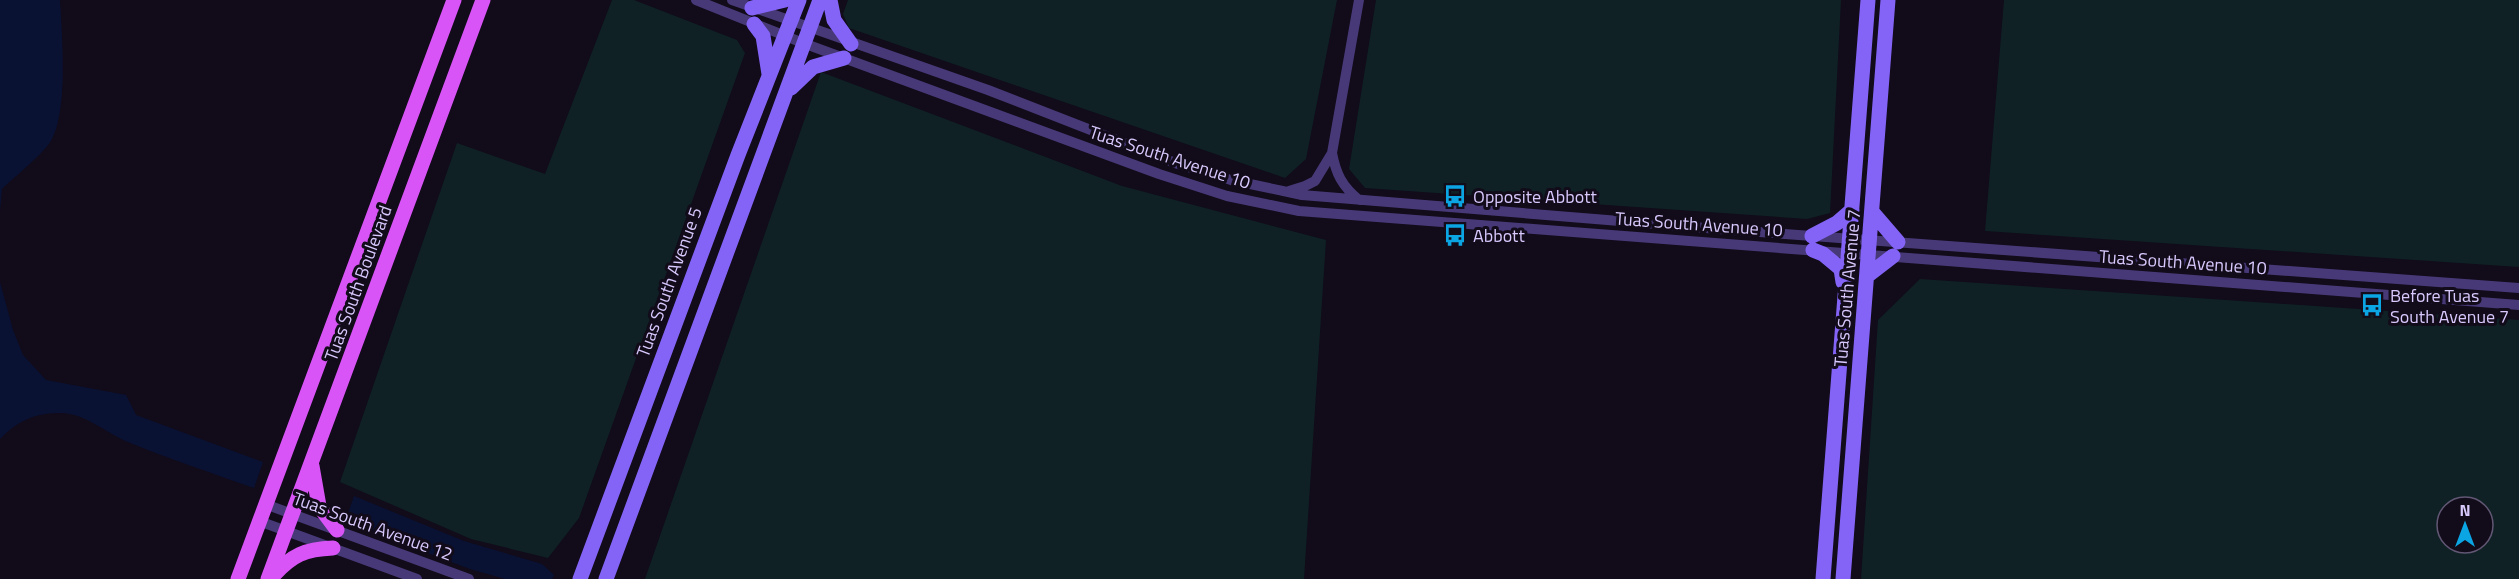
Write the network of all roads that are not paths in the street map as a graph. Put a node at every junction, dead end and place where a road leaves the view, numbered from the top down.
1 (454, 0) edge
2 (483, 0) edge
3 (696, 0) edge
4 (732, 0) edge
5 (785, 0) edge
6 (799, 0) edge
7 (820, 0) edge
8 (830, 0) edge
9 (1359, 0) edge
10 (1868, 0) edge
11 (1888, 0) edge
12 (752, 8) junction
13 (754, 24) junction
14 (809, 28) junction
15 (787, 29) junction
16 (803, 43) junction
17 (851, 44) junction
18 (844, 58) junction
19 (769, 74) junction
20 (784, 98) junction
21 (1332, 153) junction
22 (1286, 192) junction
23 (1359, 200) junction
24 (1851, 210) junction
25 (1873, 213) junction
26 (1813, 243) junction
27 (1849, 245) junction
28 (1870, 247) junction
29 (1896, 249) junction
30 (1868, 276) junction
31 (2519, 288) edge
32 (1845, 291) junction
33 (2519, 304) edge
34 (311, 463) junction
35 (266, 504) junction
36 (292, 514) junction
37 (259, 521) junction
38 (337, 530) junction
39 (286, 531) junction
40 (333, 548) junction
41 (617, 549) junction
42 (238, 579) edge
43 (269, 579) edge
44 (417, 579) edge
45 (469, 579) edge
46 (579, 579) edge
47 (606, 579) edge
48 (613, 579) edge
49 (1823, 579) edge
50 (1843, 579) edge

1 - 35 main road
2 - 34 main road, Tuas South Boulevard
3 - 13 street, Tuas South Avenue 10
4 - 12 street, Tuas South Avenue 10
5 - 12 main road
6 - 15 main road, Tuas South Avenue 5
7 - 14 main road
8 - 17 main road
9 - 21 street
10 - 24 main road, Tuas South Avenue 7
11 - 25 main road, Tuas South Avenue 7
12 - 15 street, Tuas South Avenue 10
13 - 15 street, Tuas South Avenue 10
13 - 19 main road
14 - 15 street, Tuas South Avenue 10
14 - 16 main road
14 - 17 street, Tuas South Avenue 10
15 - 16 street, Tuas South Avenue 10
15 - 19 main road, Tuas South Avenue 5
16 - 18 street, Tuas South Avenue 10
16 - 20 main road
17 - 22 street, Tuas South Avenue 10
18 - 20 main road
18 - 26 street, Tuas South Avenue 10
19 - 46 main road, Tuas South Avenue 5
20 - 41 main road
21 - 22 street
21 - 23 street
22 - 23 street, Tuas South Avenue 10
23 - 26 street, Tuas South Avenue 10
24 - 26 main road
24 - 27 main road, Tuas South Avenue 7
25 - 28 main road, Tuas South Avenue 7
25 - 29 main road
26 - 27 street, Tuas South Avenue 10
26 - 32 main road
27 - 28 street, Tuas South Avenue 10
27 - 32 main road, Tuas South Avenue 7
28 - 29 street, Tuas South Avenue 10
28 - 30 main road, Tuas South Avenue 7
29 - 30 main road
29 - 31 street, Tuas South Avenue 10
29 - 33 street, Tuas South Avenue 10
30 - 50 main road, Tuas South Avenue 7
32 - 49 main road, Tuas South Avenue 7
34 - 36 main road, Tuas South Boulevard
34 - 38 main road
35 - 36 street, Tuas South Avenue 12
35 - 37 main road
36 - 38 street, Tuas South Avenue 12
36 - 39 main road, Tuas South Boulevard
37 - 39 street, Tuas South Avenue 12
37 - 42 main road
38 - 45 street, Tuas South Avenue 12
39 - 40 street, Tuas South Avenue 12
39 - 43 main road, Tuas South Boulevard
40 - 43 main road
40 - 44 street, Tuas South Avenue 12
41 - 47 main road
41 - 48 main road

